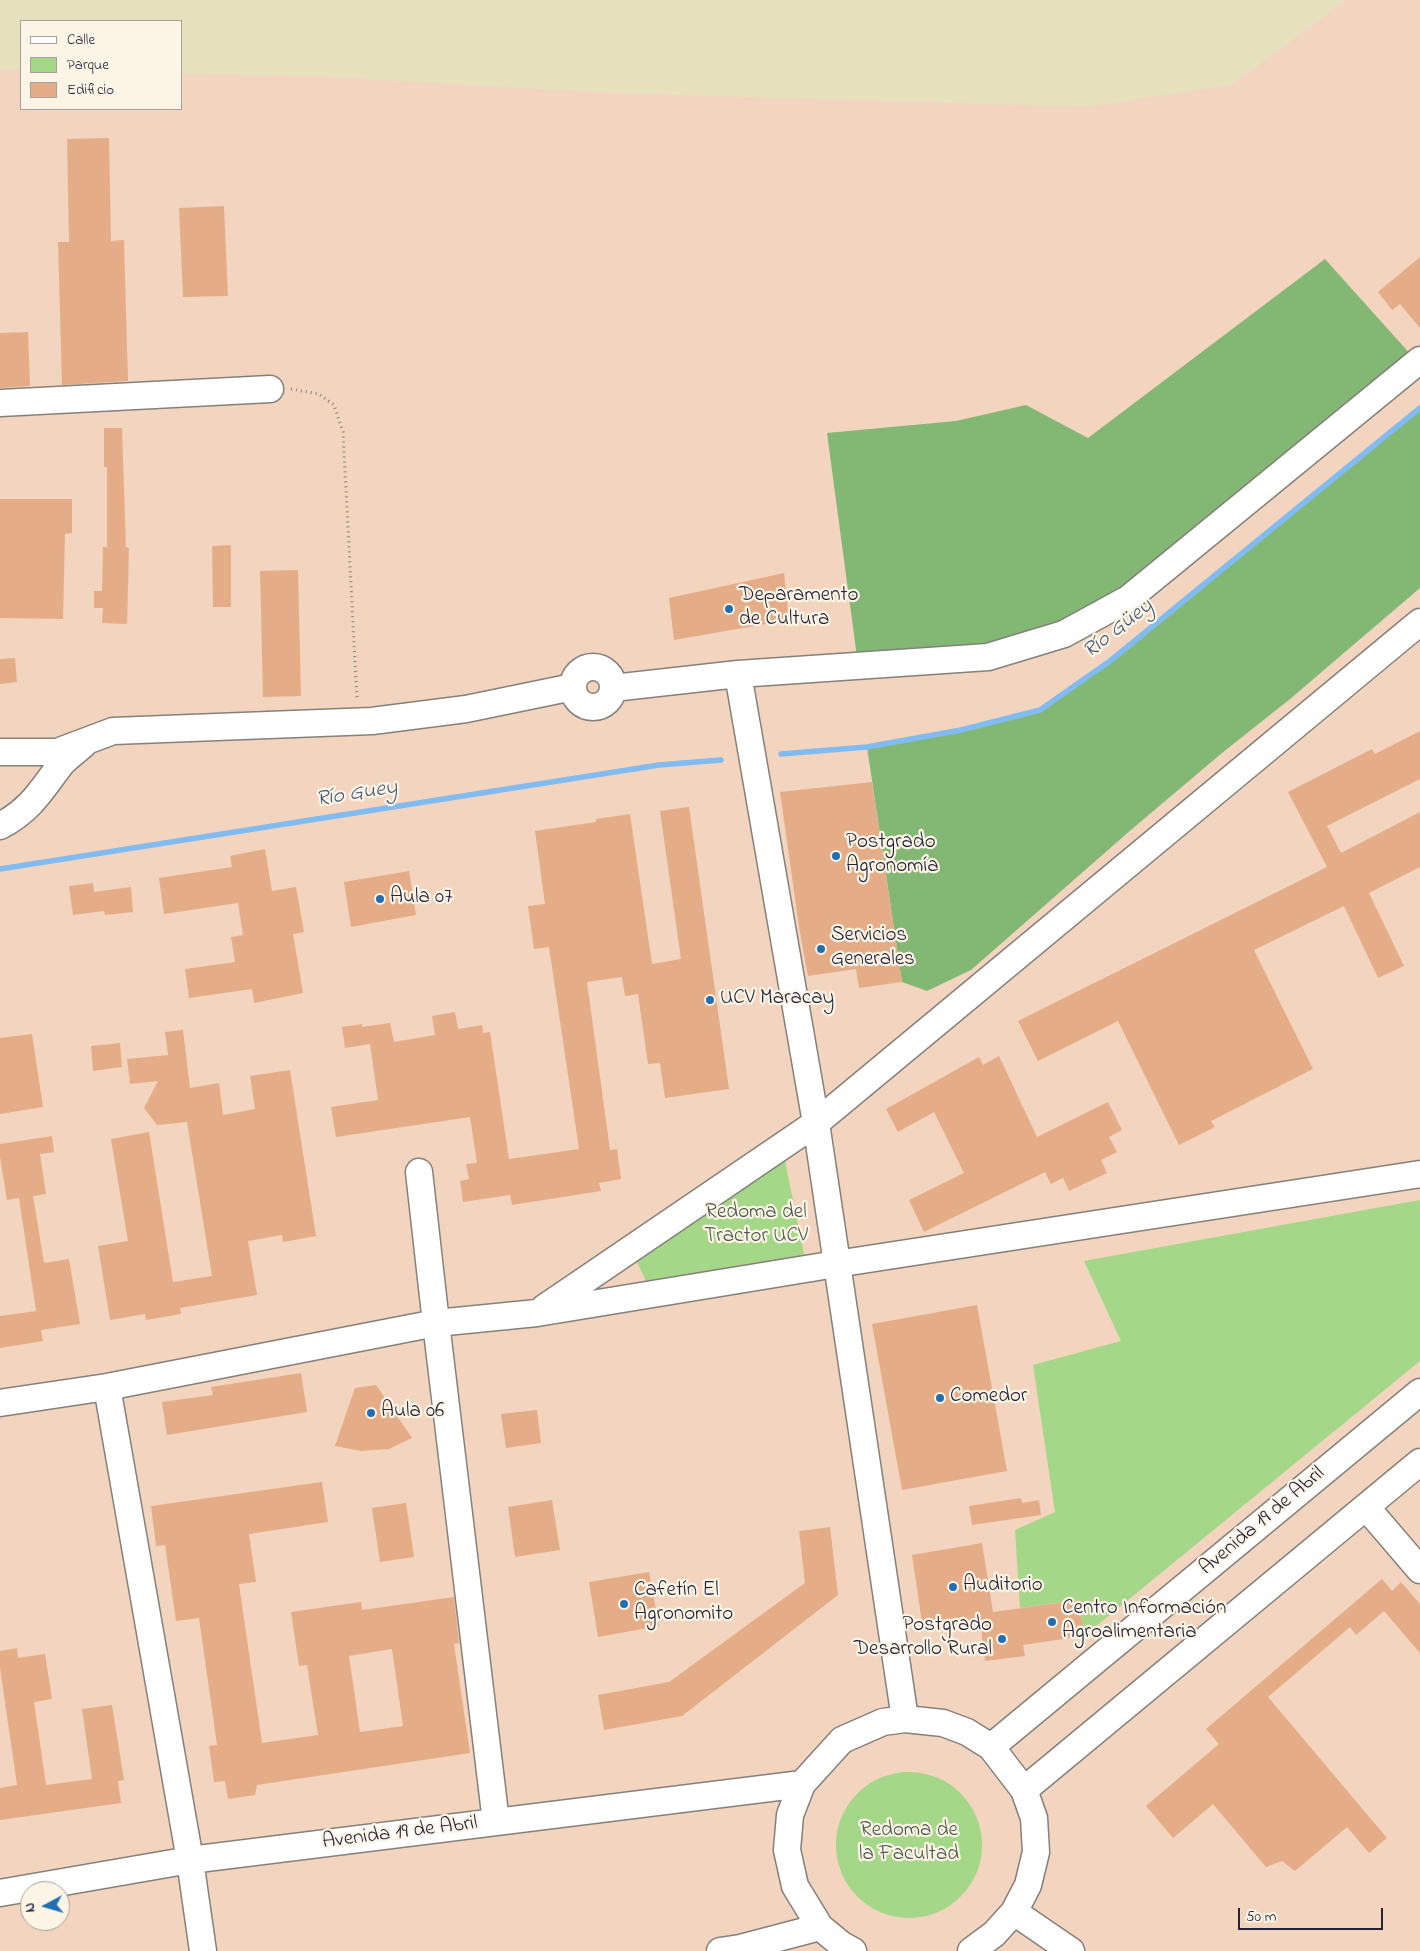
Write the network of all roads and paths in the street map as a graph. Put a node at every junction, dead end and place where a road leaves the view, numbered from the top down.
1 (1420, 360) edge
2 (270, 389) joint
3 (0, 403) edge
4 (1420, 622) edge
5 (738, 674) junction
6 (358, 722) junction
7 (87, 741) junction
8 (0, 752) edge
9 (0, 826) edge
10 (816, 1123) junction
11 (419, 1172) dead end
12 (1420, 1174) edge
13 (836, 1264) junction
14 (537, 1313) junction
15 (436, 1323) junction
16 (107, 1387) junction
17 (1420, 1392) edge
18 (0, 1403) edge
19 (1420, 1462) edge
20 (1366, 1507) junction
21 (1420, 1570) edge
22 (905, 1719) junction
23 (991, 1747) junction
24 (802, 1784) junction
25 (1024, 1790) junction
26 (496, 1822) junction
27 (190, 1860) junction
28 (0, 1893) edge
29 (1014, 1912) junction
30 (820, 1927) junction
31 (203, 1951) edge
32 (720, 1951) edge
33 (853, 1951) edge
34 (970, 1951) edge
35 (1072, 1951) edge

1 - 5 lane
2 - 3 lane
2 - 6 path
4 - 10 lane
5 - 6 lane
5 - 10 lane
6 - 7 lane
7 - 8 lane
7 - 9 lane
10 - 13 lane
10 - 14 lane
11 - 15 lane
12 - 13 lane
13 - 14 lane
13 - 22 lane
14 - 15 lane
15 - 16 lane
15 - 26 lane
16 - 18 lane
16 - 27 lane
17 - 23 lane, Avenida 19 de Abril
19 - 20 lane
20 - 21 lane
20 - 25 lane
22 - 23 lane
22 - 24 lane
23 - 25 lane
24 - 26 lane, Avenida 19 de Abril
24 - 30 lane
25 - 29 lane
26 - 27 lane, Avenida 19 de Abril
27 - 28 lane, Avenida 19 de Abril
27 - 31 lane
29 - 34 lane
29 - 35 lane
30 - 32 lane
30 - 33 lane

